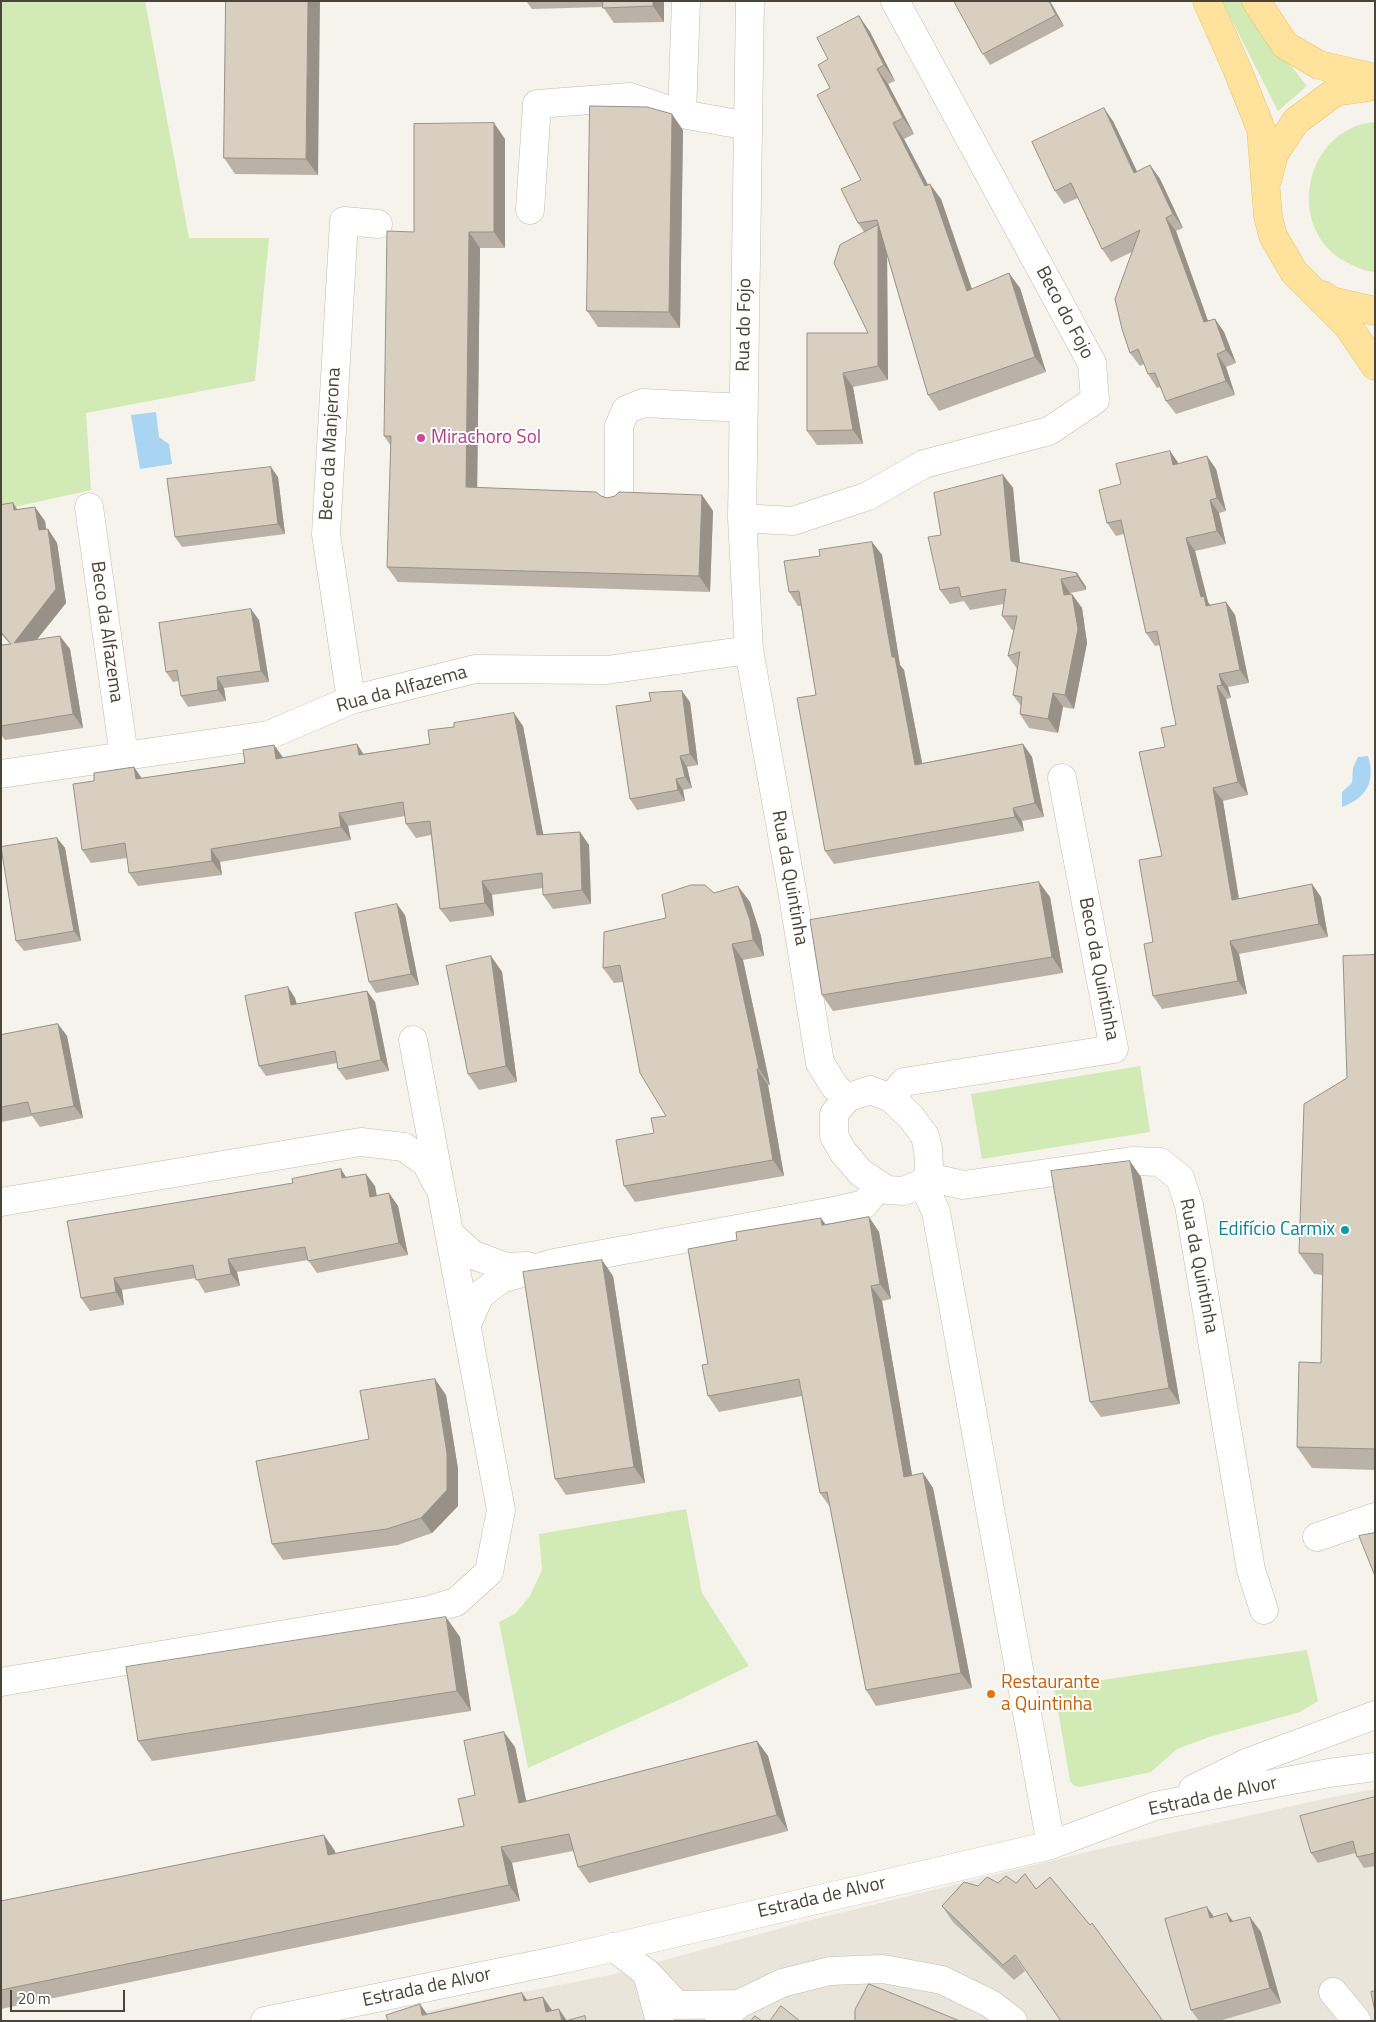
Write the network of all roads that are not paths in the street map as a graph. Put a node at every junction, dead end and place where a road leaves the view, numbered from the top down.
1 (686, 1) edge
2 (750, 1) edge
3 (894, 1) edge
4 (1206, 1) edge
5 (1256, 1) edge
6 (1375, 78) edge
7 (1375, 86) edge
8 (682, 114) junction
9 (748, 126) junction
10 (530, 210) dead end
11 (1268, 216) junction
12 (378, 224) dead end
13 (1294, 272) junction
14 (1375, 311) edge
15 (1375, 366) edge
16 (744, 408) junction
17 (619, 498) edge
18 (89, 508) dead end
19 (742, 518) junction
20 (748, 650) junction
21 (351, 700) junction
22 (124, 756) junction
23 (1, 774) edge
24 (1062, 778) dead end
25 (413, 1040) dead end
26 (847, 1098) junction
27 (891, 1098) junction
28 (925, 1180) junction
29 (879, 1185) junction
30 (443, 1194) junction
31 (1, 1202) edge
32 (450, 1234) junction
33 (554, 1263) junction
34 (467, 1324) junction
35 (1375, 1517) edge
36 (1316, 1537) dead end
37 (1264, 1610) dead end
38 (1, 1682) edge
39 (1375, 1716) edge
40 (1375, 1767) edge
41 (1155, 1806) junction
42 (1051, 1845) junction
43 (665, 1935) junction
44 (613, 1947) junction
45 (647, 1973) junction
46 (1333, 1992) dead end
47 (729, 2012) edge
48 (265, 2021) edge
49 (660, 2021) edge
50 (1013, 2021) edge
51 (1356, 2021) edge

1 - 8 street
2 - 9 street, Rua do Fojo
3 - 19 street, Beco do Fojo
4 - 11 main road
5 - 6 main road
7 - 11 main road
8 - 9 street
8 - 10 street
9 - 16 street, Rua do Fojo
11 - 13 main road
12 - 21 street, Beco da Manjerona
13 - 14 main road
13 - 15 main road
16 - 17 street
16 - 19 street, Rua do Fojo
18 - 22 street, Beco da Alfazema
19 - 20 street, Rua do Fojo
20 - 21 street, Rua da Alfazema
20 - 26 street, Rua da Quintinha
21 - 22 street, Rua da Alfazema
22 - 23 street, Rua da Alfazema
24 - 27 street, Beco da Quintinha
25 - 30 street
26 - 27 street
26 - 29 street
27 - 28 street
28 - 29 street
28 - 37 street, Rua da Quintinha
28 - 42 street
29 - 33 street
30 - 31 street
30 - 32 street
32 - 33 street
32 - 34 street
33 - 34 street
34 - 38 street
35 - 36 street
39 - 41 street
40 - 41 street, Estrada de Alvor
41 - 42 street, Estrada de Alvor
42 - 43 street, Estrada de Alvor
43 - 44 street, Estrada de Alvor
43 - 45 street
44 - 45 street
44 - 48 street, Estrada de Alvor
45 - 47 street
45 - 49 street
46 - 51 street
47 - 50 street

